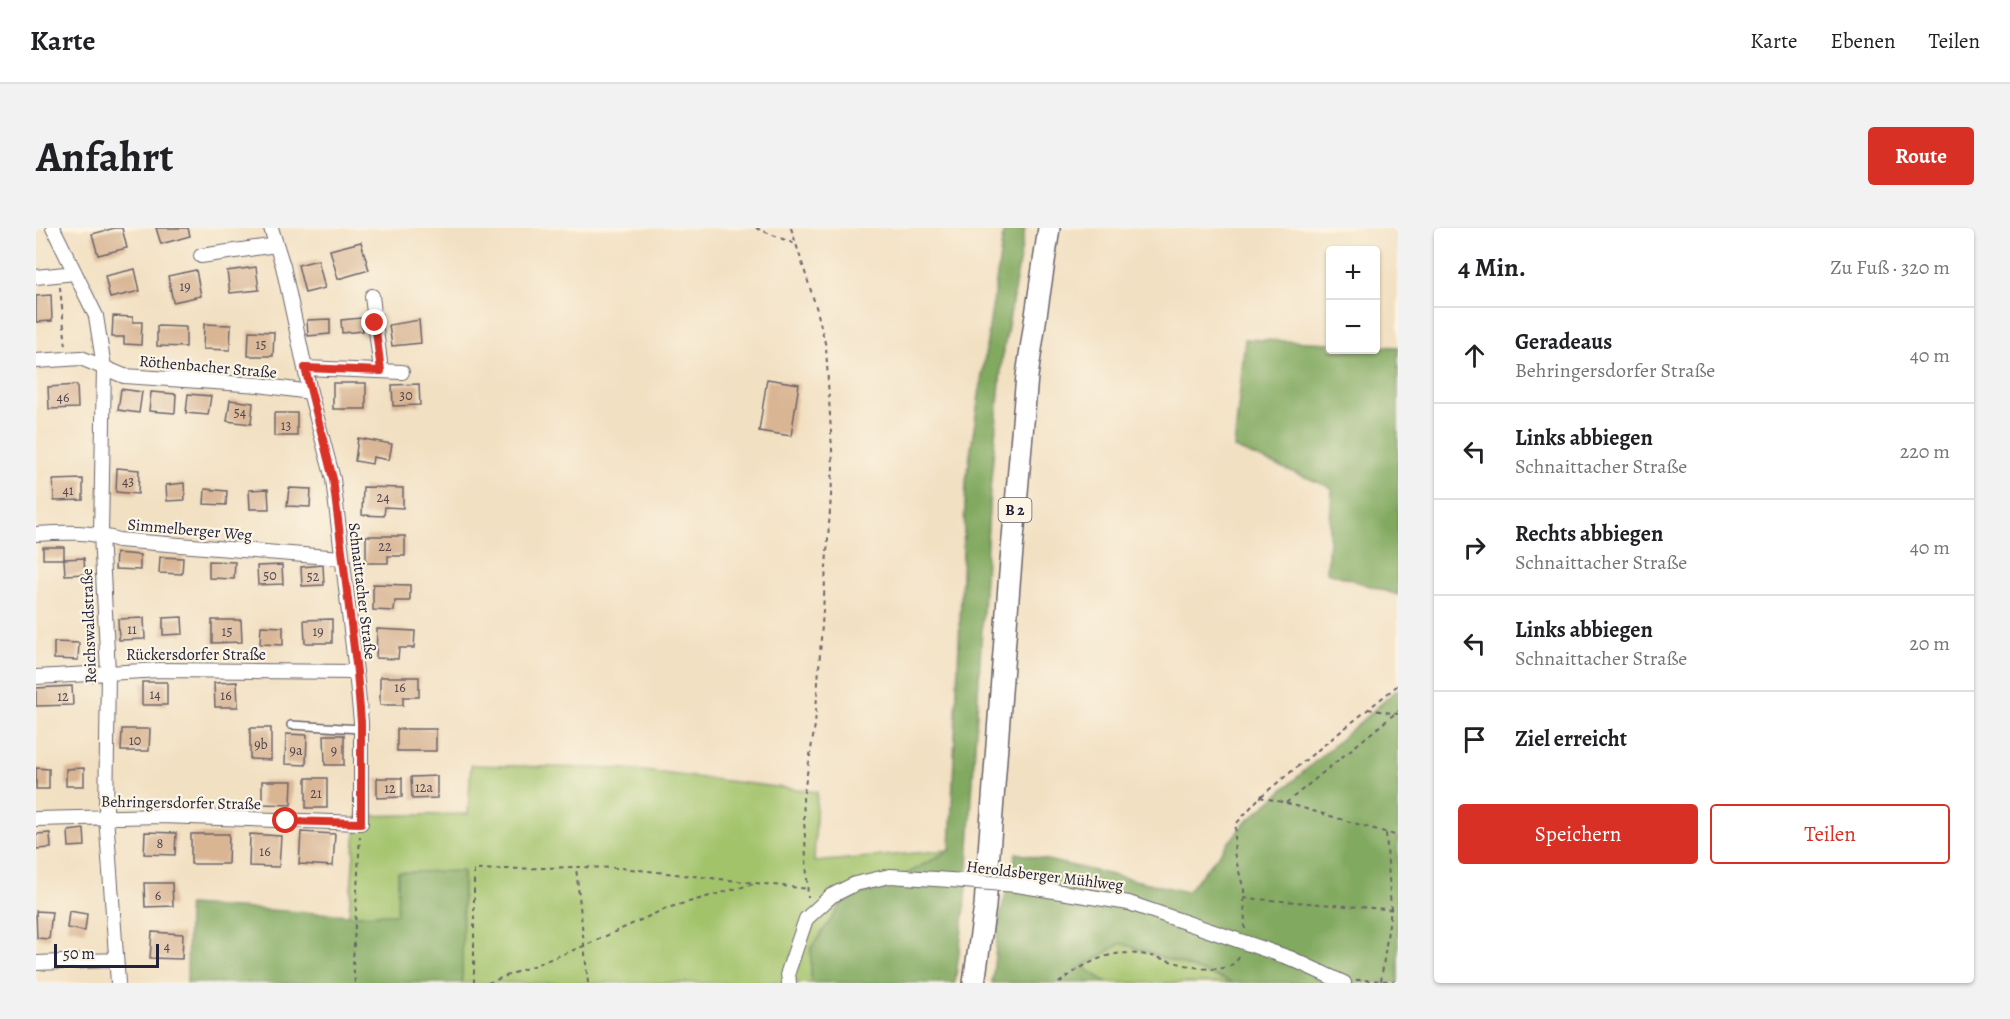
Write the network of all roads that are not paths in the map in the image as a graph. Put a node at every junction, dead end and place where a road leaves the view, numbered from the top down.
1 (53, 228) edge
2 (271, 228) edge
3 (1049, 228) edge
4 (276, 245) junction
5 (201, 256) dead end
6 (75, 273) junction
7 (36, 277) edge
8 (372, 297) dead end
9 (36, 361) edge
10 (104, 367) junction
11 (305, 368) junction
12 (381, 371) junction
13 (402, 372) dead end
14 (310, 392) junction
15 (36, 534) edge
16 (100, 534) junction
17 (341, 558) junction
18 (108, 672) junction
19 (357, 672) junction
20 (36, 676) edge
21 (291, 725) dead end
22 (361, 729) junction
23 (106, 816) junction
24 (36, 819) edge
25 (361, 823) joint
26 (116, 960) junction
27 (36, 963) edge
28 (1340, 981) edge
29 (118, 983) edge
30 (789, 983) edge
31 (974, 983) edge

1 - 6 street, Reichswaldstraße
2 - 4 street, Schnaittacher Straße
3 - 31 main road, B 2
4 - 5 street
4 - 11 street, Schnaittacher Straße
6 - 7 street
6 - 10 street, Reichswaldstraße
8 - 12 street
9 - 10 street, Röthenbacher Straße
10 - 14 street, Röthenbacher Straße
10 - 16 street, Reichswaldstraße
11 - 12 street
11 - 14 street, Schnaittacher Straße
12 - 13 street
14 - 17 street, Schnaittacher Straße
15 - 16 street, Simmelberger Weg
16 - 17 street, Simmelberger Weg
16 - 18 street, Reichswaldstraße
17 - 19 street, Schnaittacher Straße
18 - 19 street, Rückersdorfer Straße
18 - 20 street, Rückersdorfer Straße
18 - 23 street, Reichswaldstraße
19 - 22 street, Schnaittacher Straße
21 - 22 lane
22 - 25 street, Schnaittacher Straße
23 - 24 street, Behringersdorfer Straße
23 - 25 street, Behringersdorfer Straße
23 - 26 street, Reichswaldstraße
26 - 27 street
26 - 29 street, Reichswaldstraße
28 - 30 street, Heroldsberger Mühlweg, bridge

